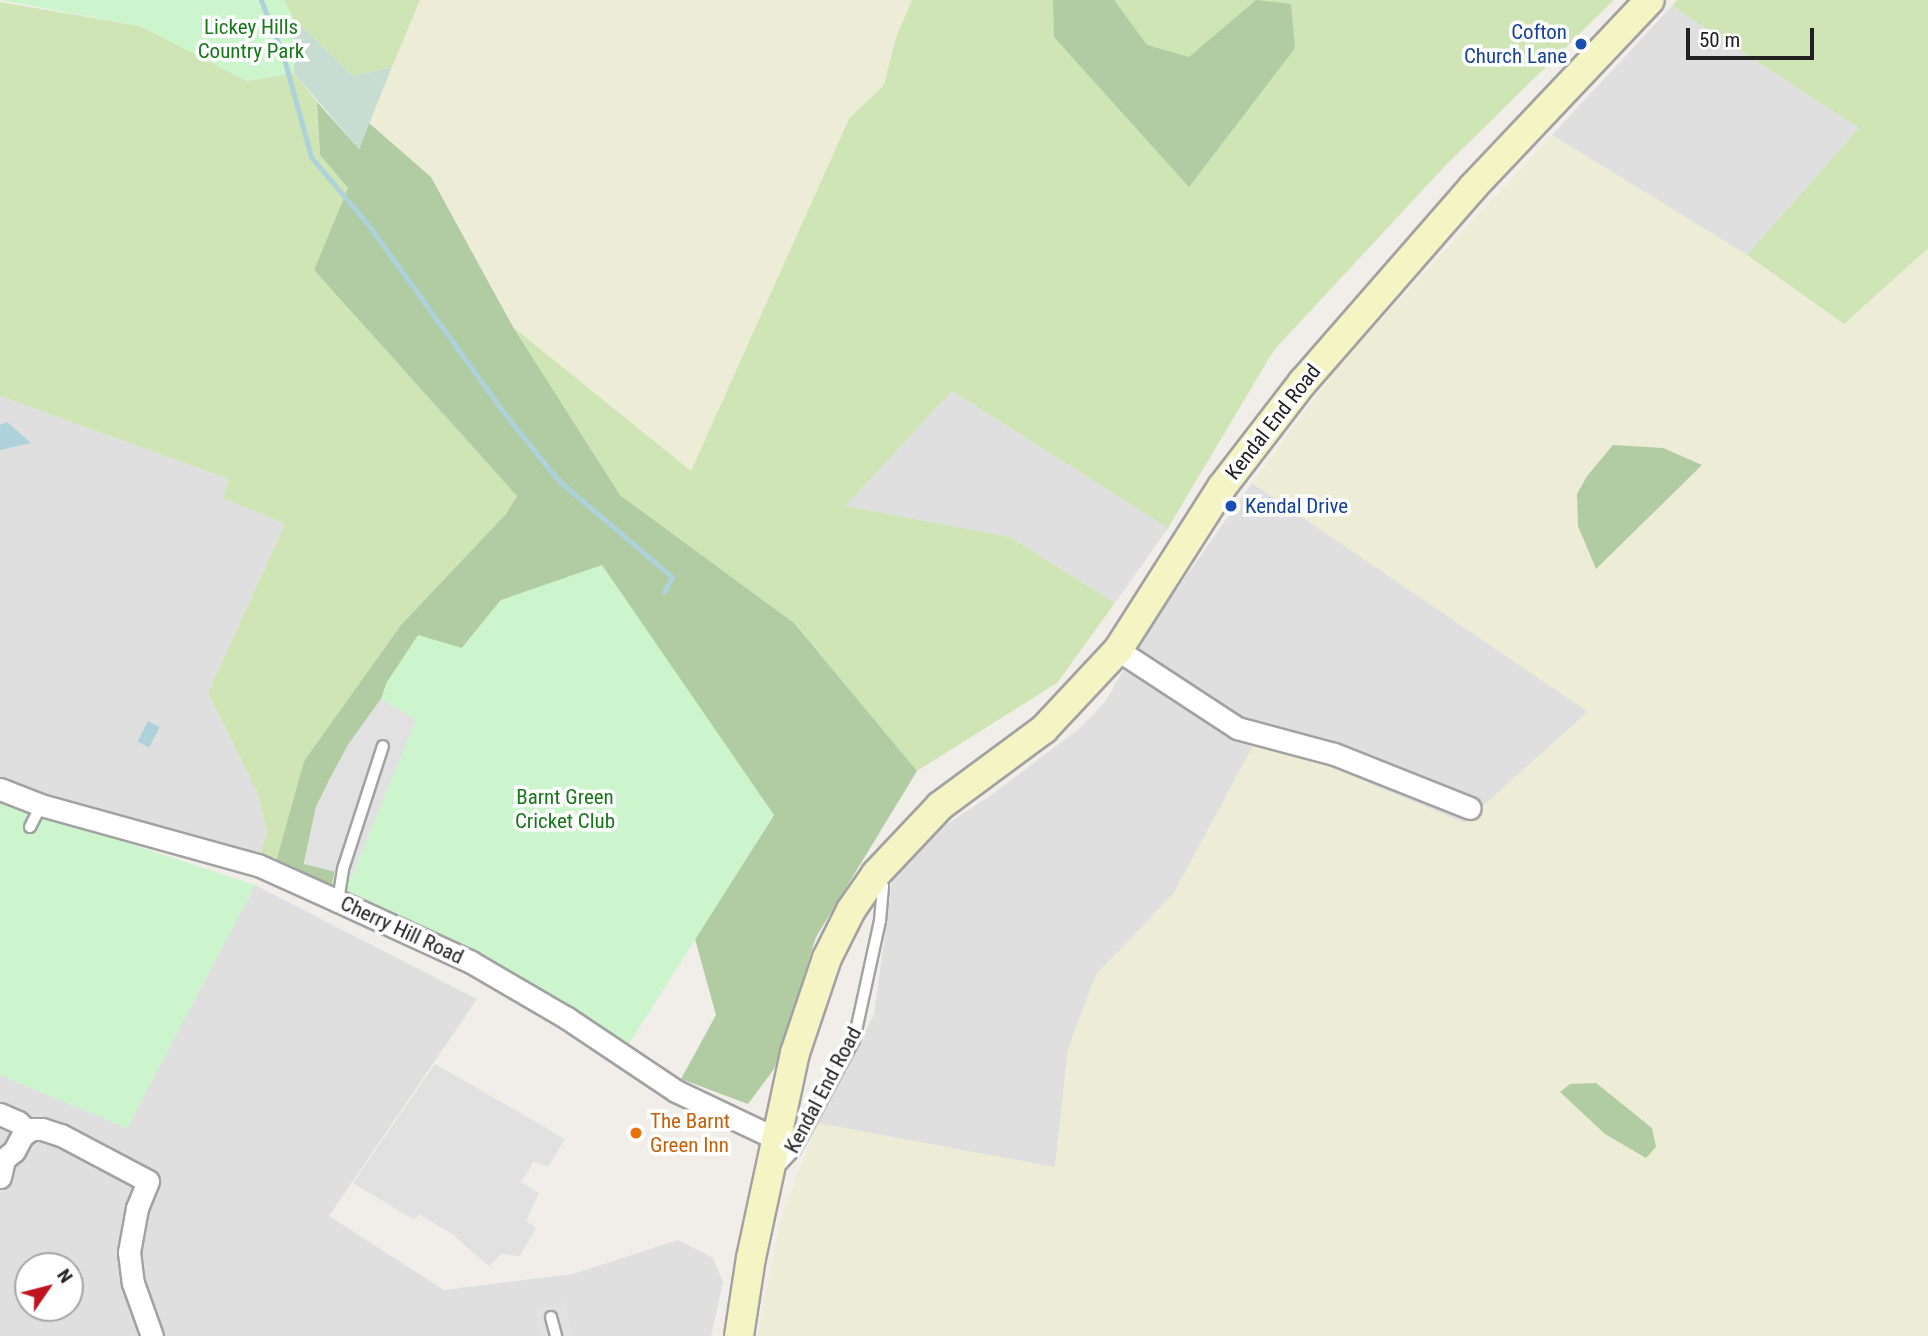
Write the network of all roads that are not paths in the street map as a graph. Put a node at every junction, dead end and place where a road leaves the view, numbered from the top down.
1 (1650, 0) edge
2 (1118, 650) junction
3 (383, 746) dead end
4 (0, 789) edge
5 (41, 805) junction
6 (1470, 808) dead end
7 (30, 827) dead end
8 (876, 874) junction
9 (338, 901) junction
10 (0, 1114) edge
11 (28, 1132) junction
12 (775, 1138) junction
13 (1, 1165) edge
14 (768, 1178) junction
15 (551, 1317) dead end
16 (152, 1336) edge
17 (556, 1336) edge
18 (739, 1336) edge

1 - 2 main road, Kendal End Road
2 - 6 street
2 - 8 main road, Kendal End Road
3 - 9 lane
4 - 5 street, Cherry Hill Road
5 - 7 lane
5 - 9 street, Cherry Hill Road
8 - 12 main road, Kendal End Road
8 - 14 lane, Kendal End Road
9 - 12 street, Cherry Hill Road
10 - 11 street
11 - 13 street
11 - 16 street
12 - 14 main road, Kendal End Road
14 - 18 main road, Kendal End Road
15 - 17 lane

